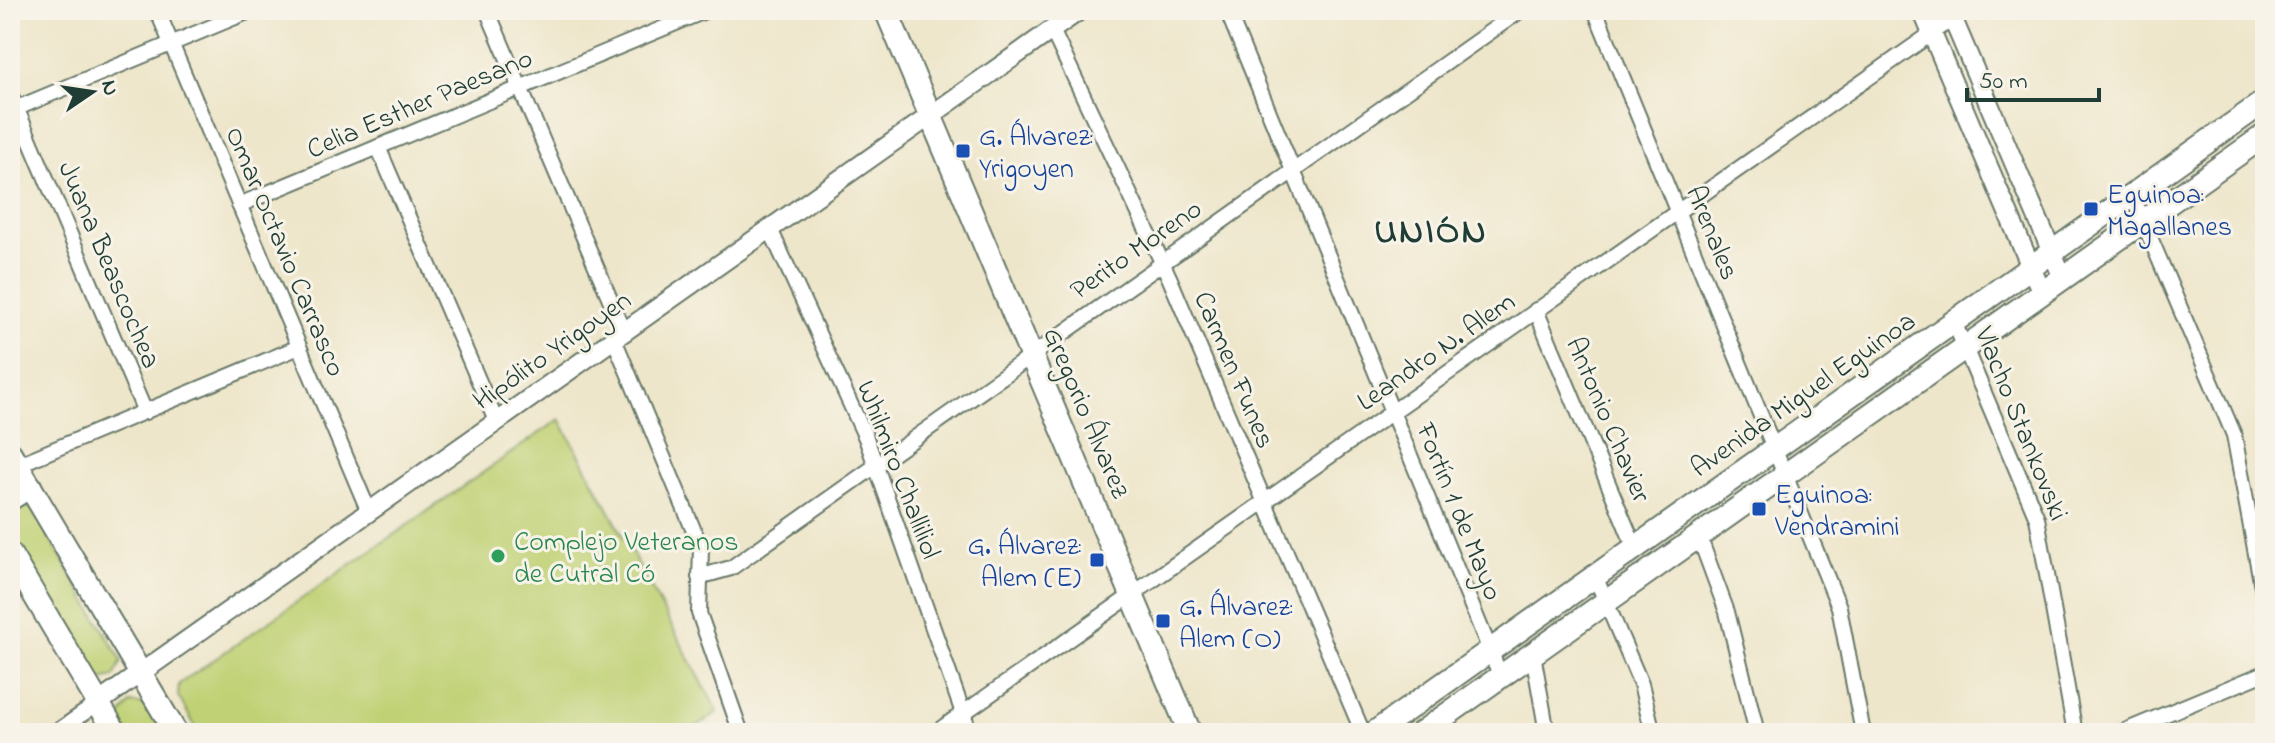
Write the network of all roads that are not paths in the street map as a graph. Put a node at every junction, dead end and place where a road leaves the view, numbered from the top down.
1 (157, 10) edge
2 (252, 10) edge
3 (487, 10) edge
4 (707, 10) edge
5 (886, 10) edge
6 (1080, 10) edge
7 (1227, 10) edge
8 (1521, 10) edge
9 (1595, 10) edge
10 (1922, 10) edge
11 (1956, 13) edge
12 (1052, 30) junction
13 (1932, 34) junction
14 (172, 44) junction
15 (520, 88) junction
16 (10, 93) edge
17 (2265, 101) edge
18 (13, 110) edge
19 (931, 115) junction
20 (2265, 135) edge
21 (378, 147) junction
22 (1293, 169) junction
23 (2132, 195) junction
24 (239, 205) junction
25 (1677, 211) junction
26 (2143, 221) junction
27 (770, 229) junction
28 (2051, 253) junction
29 (1161, 261) junction
30 (2030, 267) junction
31 (2063, 278) junction
32 (2042, 293) junction
33 (1536, 310) junction
34 (1954, 322) junction
35 (619, 335) junction
36 (299, 347) junction
37 (1965, 347) junction
38 (1031, 353) junction
39 (1392, 411) junction
40 (145, 412) junction
41 (496, 421) junction
42 (1775, 449) junction
43 (14, 459) edge
44 (875, 465) junction
45 (1785, 475) junction
46 (30, 486) junction
47 (10, 499) edge
48 (1264, 502) junction
49 (369, 512) junction
50 (1699, 536) junction
51 (1635, 548) junction
52 (10, 554) edge
53 (1595, 576) junction
54 (699, 577) junction
55 (1132, 594) junction
56 (1606, 602) junction
57 (2265, 603) edge
58 (1490, 651) junction
59 (1533, 654) junction
60 (140, 673) junction
61 (2265, 673) edge
62 (1501, 677) junction
63 (1421, 700) junction
64 (98, 703) junction
65 (964, 713) junction
66 (1430, 730) edge
67 (55, 733) edge
68 (116, 733) edge
69 (176, 733) edge
70 (741, 733) edge
71 (935, 733) edge
72 (970, 733) edge
73 (1190, 733) edge
74 (1363, 733) edge
75 (1374, 733) edge
76 (1547, 733) edge
77 (1653, 733) edge
78 (1757, 733) edge
79 (1863, 733) edge
80 (2075, 733) edge
81 (2120, 733) edge

1 - 14 street, Omar Octavio Carrasco
2 - 14 street
3 - 15 street
4 - 15 street, Celia Esther Paesano
5 - 19 main road, Gregorio Álvarez
6 - 12 street, Hipólito Yrigoyen
7 - 22 street, Fortín 1 de Mayo
8 - 22 street, Perito Moreno
9 - 25 street, Arenales
10 - 13 street
11 - 13 street, Leandro N. Alem
11 - 28 street
12 - 19 street, Hipólito Yrigoyen
12 - 29 street, Carmen Funes
13 - 25 street, Leandro N. Alem
13 - 30 street
14 - 18 street
14 - 24 street, Omar Octavio Carrasco
15 - 21 street, Celia Esther Paesano
15 - 35 street
16 - 18 street, Juana Beascochea
17 - 23 main road, Avenida Miguel Eguinoa
18 - 40 street, Juana Beascochea
19 - 27 street, Hipólito Yrigoyen
19 - 38 main road, Gregorio Álvarez
20 - 26 main road, Avenida Miguel Eguinoa
21 - 24 street, Celia Esther Paesano
21 - 41 street
22 - 29 street, Perito Moreno
22 - 39 street, Fortín 1 de Mayo
23 - 26 street
23 - 28 main road, Avenida Miguel Eguinoa
24 - 36 street, Omar Octavio Carrasco
25 - 33 street, Leandro N. Alem
25 - 42 street, Arenales
26 - 31 main road, Avenida Miguel Eguinoa
26 - 57 street
27 - 35 street, Hipólito Yrigoyen
27 - 44 street, Whilmiro Challiliol
28 - 30 main road, Avenida Miguel Eguinoa
28 - 31 street
29 - 38 street, Perito Moreno
29 - 48 street, Carmen Funes
30 - 32 street
30 - 34 main road, Avenida Miguel Eguinoa
31 - 32 main road, Avenida Miguel Eguinoa
32 - 37 main road, Avenida Miguel Eguinoa
33 - 39 street, Leandro N. Alem
33 - 51 street, Antonio Chavier
34 - 37 street, Vlacho Stankovski
34 - 42 main road, Avenida Miguel Eguinoa
35 - 41 street, Hipólito Yrigoyen
35 - 54 street
36 - 40 street
36 - 49 street, Omar Octavio Carrasco
37 - 45 main road, Avenida Miguel Eguinoa
37 - 80 street, Vlacho Stankovski
38 - 44 street, Perito Moreno
38 - 55 main road, Gregorio Álvarez
39 - 48 street, Leandro N. Alem
39 - 58 street, Fortín 1 de Mayo
40 - 43 street
41 - 49 street, Hipólito Yrigoyen
42 - 45 street, Arenales
42 - 51 main road, Avenida Miguel Eguinoa
43 - 46 main road
44 - 54 street, Perito Moreno
44 - 65 street, Whilmiro Challiliol
45 - 50 main road, Avenida Miguel Eguinoa
45 - 79 street, Arenales
46 - 47 main road
46 - 60 main road
48 - 55 street, Leandro N. Alem
48 - 74 street, Carmen Funes
49 - 60 street, Hipólito Yrigoyen
50 - 56 main road, Avenida Miguel Eguinoa
50 - 78 street
51 - 53 main road, Avenida Miguel Eguinoa
52 - 64 main road
53 - 56 street
53 - 58 main road, Avenida Miguel Eguinoa
54 - 70 street
55 - 65 street, Leandro N. Alem
55 - 73 main road, Gregorio Álvarez
56 - 59 main road, Avenida Miguel Eguinoa
56 - 77 street
58 - 62 street, Fortín 1 de Mayo
58 - 63 main road, Avenida Miguel Eguinoa
59 - 62 main road, Avenida Miguel Eguinoa
59 - 76 street
60 - 64 street, Hipólito Yrigoyen
60 - 69 main road
61 - 81 street
62 - 66 main road, Avenida Miguel Eguinoa
63 - 66 street
63 - 75 main road, Avenida Miguel Eguinoa
64 - 67 street, Hipólito Yrigoyen
64 - 68 main road
65 - 71 street, Leandro N. Alem
65 - 72 street, Whilmiro Challiliol

